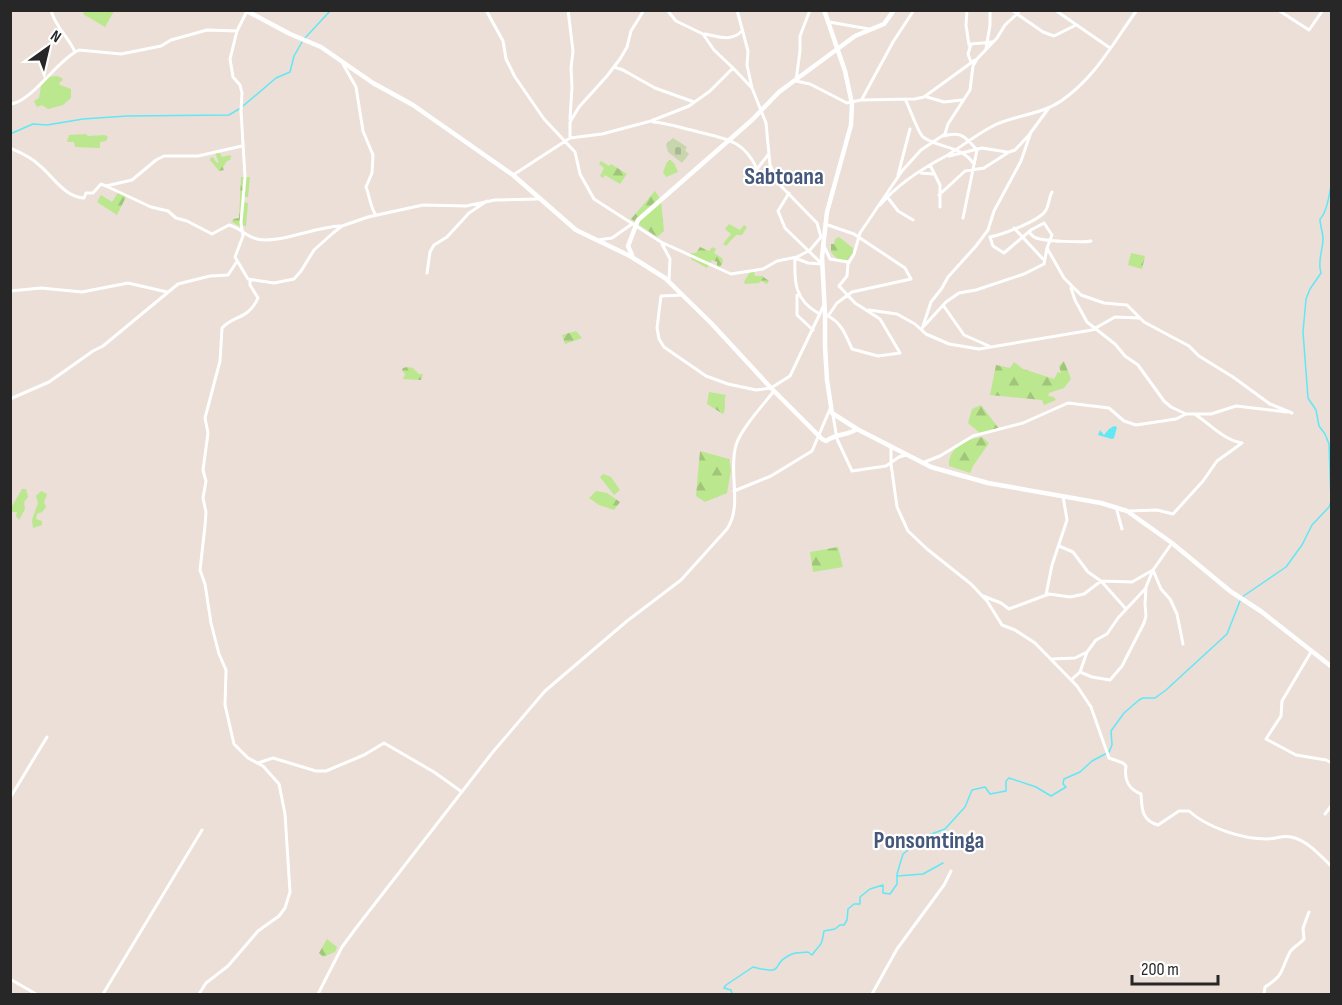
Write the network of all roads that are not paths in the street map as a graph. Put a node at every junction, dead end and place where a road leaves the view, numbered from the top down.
1 (51, 10) edge
2 (486, 10) edge
3 (568, 10) edge
4 (644, 10) edge
5 (668, 10) edge
6 (737, 10) edge
7 (810, 10) edge
8 (824, 10) edge
9 (894, 10) edge
10 (914, 10) edge
11 (967, 10) edge
12 (990, 10) edge
13 (1012, 10) edge
14 (1055, 10) edge
15 (1137, 10) edge
16 (1278, 10) edge
17 (246, 11) edge
18 (1322, 11) edge
19 (1019, 12) edge
20 (829, 22) junction
21 (1076, 25) junction
22 (869, 29) junction
23 (237, 31) junction
24 (742, 31) junction
25 (703, 34) junction
26 (994, 41) junction
27 (987, 43) junction
28 (969, 45) junction
29 (838, 48) junction
30 (1110, 48) junction
31 (986, 51) junction
32 (75, 52) junction
33 (342, 62) junction
34 (972, 64) junction
35 (614, 67) junction
36 (734, 68) junction
37 (796, 81) junction
38 (752, 88) junction
39 (924, 97) junction
40 (905, 99) junction
41 (861, 100) junction
42 (962, 100) junction
43 (696, 102) junction
44 (851, 102) junction
45 (10, 104) edge
46 (1049, 107) junction
47 (761, 111) junction
48 (570, 122) junction
49 (651, 122) junction
50 (910, 129) dead end
51 (1031, 132) junction
52 (570, 138) junction
53 (939, 138) junction
54 (728, 140) junction
55 (969, 140) junction
56 (564, 141) junction
57 (934, 141) junction
58 (243, 146) junction
59 (10, 148) edge
60 (955, 150) junction
61 (977, 150) junction
62 (1015, 150) junction
63 (1009, 152) junction
64 (1023, 152) junction
65 (769, 153) junction
66 (963, 153) junction
67 (945, 157) junction
68 (930, 165) junction
69 (974, 165) junction
70 (973, 170) junction
71 (920, 173) junction
72 (934, 174) junction
73 (513, 175) junction
74 (897, 177) junction
75 (106, 186) junction
76 (1052, 192) dead end
77 (789, 193) junction
78 (939, 195) junction
79 (888, 198) junction
80 (540, 199) junction
81 (488, 200) junction
82 (940, 207) dead end
83 (877, 209) junction
84 (377, 216) junction
85 (963, 218) dead end
86 (913, 220) dead end
87 (825, 224) junction
88 (634, 225) junction
89 (342, 226) junction
90 (1014, 228) junction
91 (242, 231) junction
92 (1029, 232) junction
93 (858, 237) junction
94 (990, 237) junction
95 (1023, 238) junction
96 (982, 239) junction
97 (596, 240) junction
98 (822, 240) junction
99 (1049, 241) junction
100 (1091, 241) dead end
101 (661, 242) junction
102 (1047, 249) junction
103 (808, 251) junction
104 (634, 258) junction
105 (795, 258) junction
106 (1044, 260) junction
107 (849, 262) junction
108 (237, 263) junction
109 (822, 264) junction
110 (427, 273) dead end
111 (250, 280) junction
112 (669, 282) junction
113 (1069, 284) junction
114 (10, 291) edge
115 (167, 292) junction
116 (797, 294) junction
117 (683, 295) junction
118 (847, 295) junction
119 (825, 303) junction
120 (943, 305) junction
121 (868, 309) junction
122 (818, 313) junction
123 (828, 316) junction
124 (1141, 318) junction
125 (825, 323) junction
126 (1094, 328) junction
127 (813, 330) junction
128 (922, 330) junction
129 (990, 346) junction
130 (772, 389) junction
131 (10, 399) edge
132 (832, 410) junction
133 (1186, 414) junction
134 (1194, 414) junction
135 (857, 429) junction
136 (836, 435) junction
137 (818, 436) junction
138 (891, 447) junction
139 (906, 455) junction
140 (922, 463) junction
141 (891, 464) junction
142 (734, 491) junction
143 (1063, 496) junction
144 (1115, 506) junction
145 (1127, 511) junction
146 (1122, 529) dead end
147 (1172, 543) junction
148 (1059, 546) junction
149 (1153, 570) junction
150 (1101, 581) junction
151 (1146, 587) junction
152 (1046, 595) junction
153 (982, 596) junction
154 (1126, 609) junction
155 (1183, 644) dead end
156 (1087, 652) junction
157 (1311, 652) junction
158 (1052, 658) junction
159 (1332, 667) edge
160 (1080, 672) junction
161 (1071, 680) junction
162 (47, 737) dead end
163 (1332, 763) edge
164 (258, 764) junction
165 (462, 792) junction
166 (10, 798) edge
167 (1332, 805) edge
168 (1325, 814) dead end
169 (202, 830) dead end
170 (1332, 867) edge
171 (951, 871) dead end
172 (1309, 912) dead end
173 (10, 979) edge
174 (36, 994) edge
175 (103, 994) edge
176 (199, 994) edge
177 (318, 994) edge
178 (872, 994) edge
179 (1264, 994) edge

1 - 32 street
2 - 56 street
3 - 48 street
4 - 35 street
5 - 25 street
6 - 24 street
7 - 37 street
8 - 20 street
9 - 22 street
10 - 41 street
11 - 28 street
12 - 27 street
13 - 19 street
14 - 21 street
15 - 30 street
16 - 18 street
17 - 23 street
17 - 33 street
19 - 21 street
19 - 26 street
20 - 22 street
20 - 29 street
21 - 30 street
22 - 29 street
23 - 32 street
23 - 58 street
24 - 25 street
24 - 38 street
25 - 36 street
26 - 27 street
26 - 31 street
27 - 28 street
27 - 31 street
28 - 34 street
29 - 37 street
29 - 44 street
30 - 46 street
31 - 34 street
32 - 45 street
33 - 73 street
33 - 84 street
34 - 39 street
34 - 42 street
35 - 43 street
35 - 48 street
36 - 38 street
36 - 43 street
37 - 44 street
37 - 47 street
38 - 47 street
39 - 40 street
39 - 42 street
40 - 41 street
40 - 57 street
41 - 44 street
42 - 53 street
43 - 49 street
44 - 87 street
46 - 51 street
46 - 55 street
47 - 54 street
47 - 65 street
48 - 52 street
49 - 52 street
49 - 54 street
50 - 74 street
51 - 62 street
51 - 64 street
52 - 56 street
53 - 55 street
53 - 57 street
54 - 65 street
54 - 88 street
55 - 60 street
55 - 61 street
56 - 73 street
56 - 88 street
57 - 60 street
57 - 74 street
58 - 75 street
58 - 91 street
59 - 75 street
60 - 66 street
60 - 67 street
61 - 63 street
61 - 66 street
61 - 69 street
62 - 63 street
62 - 64 street
63 - 70 street
64 - 96 street
65 - 77 street
66 - 67 street
66 - 69 street
67 - 68 street
68 - 71 street
68 - 72 street
69 - 70 street
70 - 78 street
70 - 85 street
71 - 72 street
71 - 79 street
72 - 78 street
73 - 80 street
74 - 83 street
75 - 91 street
76 - 90 street
77 - 98 street
77 - 103 street
78 - 82 street
79 - 83 street
79 - 86 street
80 - 81 street
80 - 97 street
81 - 84 street
81 - 110 street
83 - 93 street
84 - 89 street
87 - 93 street
87 - 98 street
88 - 97 street
88 - 101 street
88 - 104 street
89 - 91 street
89 - 111 street
90 - 94 street
90 - 95 street
91 - 108 street
92 - 95 street
92 - 99 street
92 - 99 street
93 - 107 street
93 - 118 street
94 - 95 street
94 - 96 street
95 - 106 street
96 - 128 street
97 - 104 street
98 - 103 street
98 - 107 street
98 - 109 street
99 - 100 street
99 - 102 street
101 - 105 street
101 - 112 street
102 - 106 street
102 - 113 street
103 - 105 street
103 - 109 street
104 - 112 street
105 - 109 street
105 - 116 street
106 - 120 street
107 - 118 street
108 - 111 street
108 - 115 street
109 - 119 street
111 - 164 street
112 - 117 street
113 - 124 street
113 - 126 street
114 - 115 street
115 - 131 street
116 - 122 street
116 - 127 street
117 - 130 street
117 - 130 street
118 - 121 street
118 - 123 street
119 - 122 street
119 - 125 street
120 - 128 street
120 - 129 street
121 - 123 street
121 - 128 street
122 - 127 street
123 - 125 street
124 - 126 street
124 - 134 street
125 - 132 street
126 - 129 street
126 - 133 street
127 - 130 street
128 - 129 street
130 - 137 street
130 - 142 street
132 - 135 street
132 - 136 street
132 - 137 street
133 - 134 street
133 - 140 street
134 - 145 street
135 - 136 street
135 - 138 street
136 - 137 street
136 - 141 street
137 - 142 street
138 - 139 street
138 - 141 street
139 - 140 street
139 - 141 street
140 - 143 street
141 - 153 street
142 - 165 street
143 - 144 street
143 - 148 street
144 - 145 street
144 - 146 street
145 - 147 street
147 - 149 street
147 - 157 street
148 - 150 street
148 - 152 street
149 - 150 street
149 - 151 street
149 - 155 street
150 - 152 street
150 - 154 street
151 - 154 street
151 - 160 street
152 - 153 street
153 - 158 street
154 - 156 street
156 - 158 street
156 - 160 street
157 - 159 street
157 - 163 street
158 - 161 street
160 - 161 street
161 - 170 street
162 - 166 street
164 - 165 street
164 - 176 street
165 - 177 street
167 - 168 street
169 - 175 street
171 - 178 street
172 - 179 street
173 - 174 street

